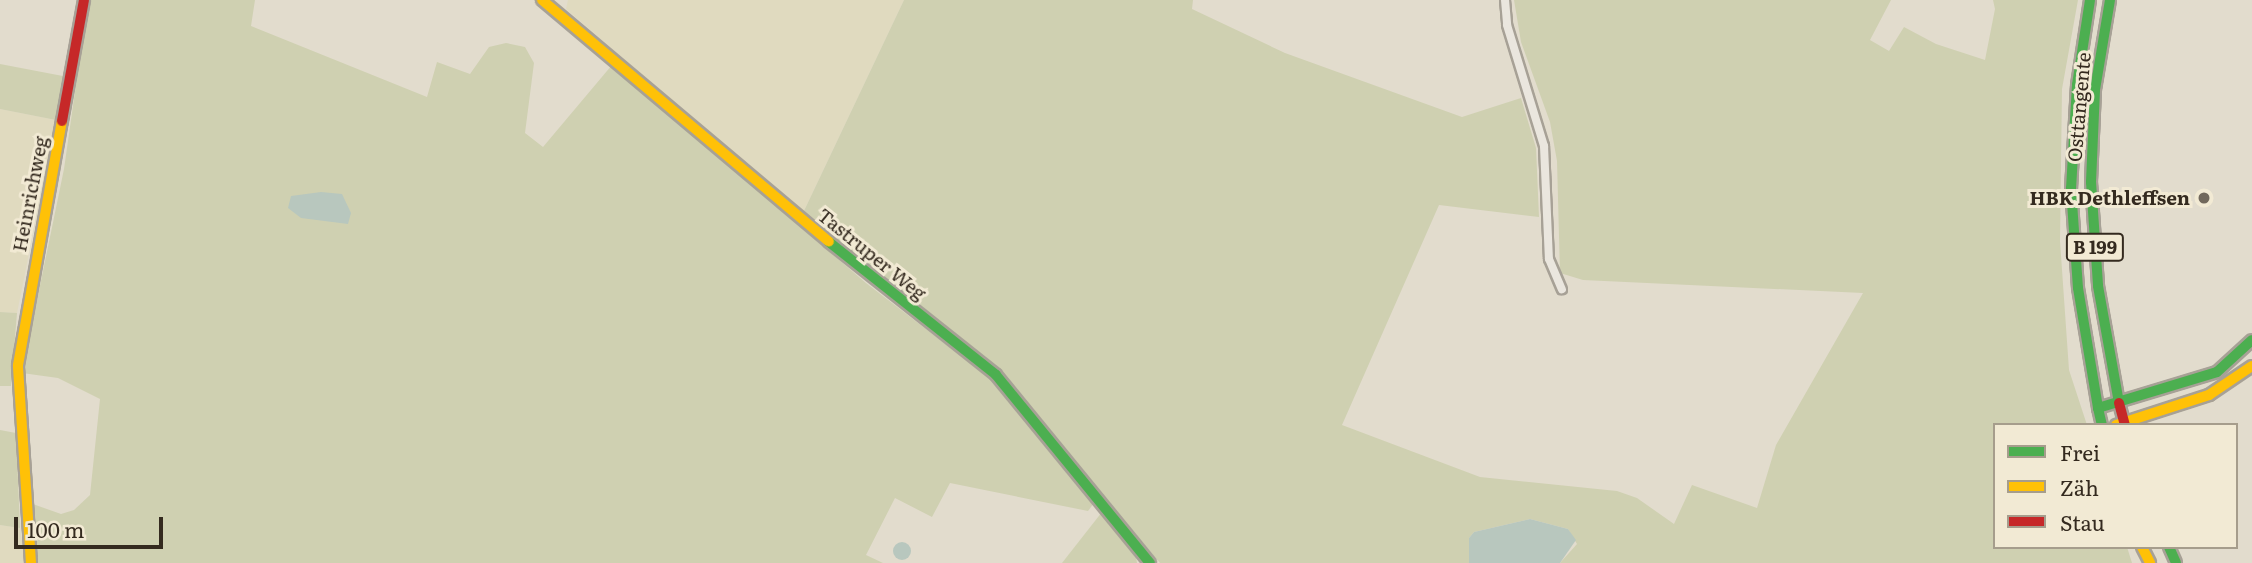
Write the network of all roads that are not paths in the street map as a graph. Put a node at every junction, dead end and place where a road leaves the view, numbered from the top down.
1 (83, 0) edge
2 (542, 0) edge
3 (1505, 0) edge
4 (2090, 0) edge
5 (2110, 0) edge
6 (1562, 289) dead end
7 (2252, 340) edge
8 (2252, 366) edge
9 (2119, 403) junction
10 (2098, 408) junction
11 (2170, 408) junction
12 (2102, 423) edge
13 (2122, 423) edge
14 (2125, 423) edge
15 (2152, 423) edge
16 (31, 563) edge
17 (1150, 563) edge

1 - 16 main road, Heinrichweg
2 - 17 main road, Tastruper Weg
3 - 6 street
4 - 10 main road, Osttangente / B 199
5 - 9 main road, Osttangente / B 199
7 - 9 main road
8 - 11 main road
9 - 10 main road
9 - 13 main road, Osttangente / B 199
10 - 12 main road, Osttangente / B 199
11 - 14 main road
11 - 15 main road

